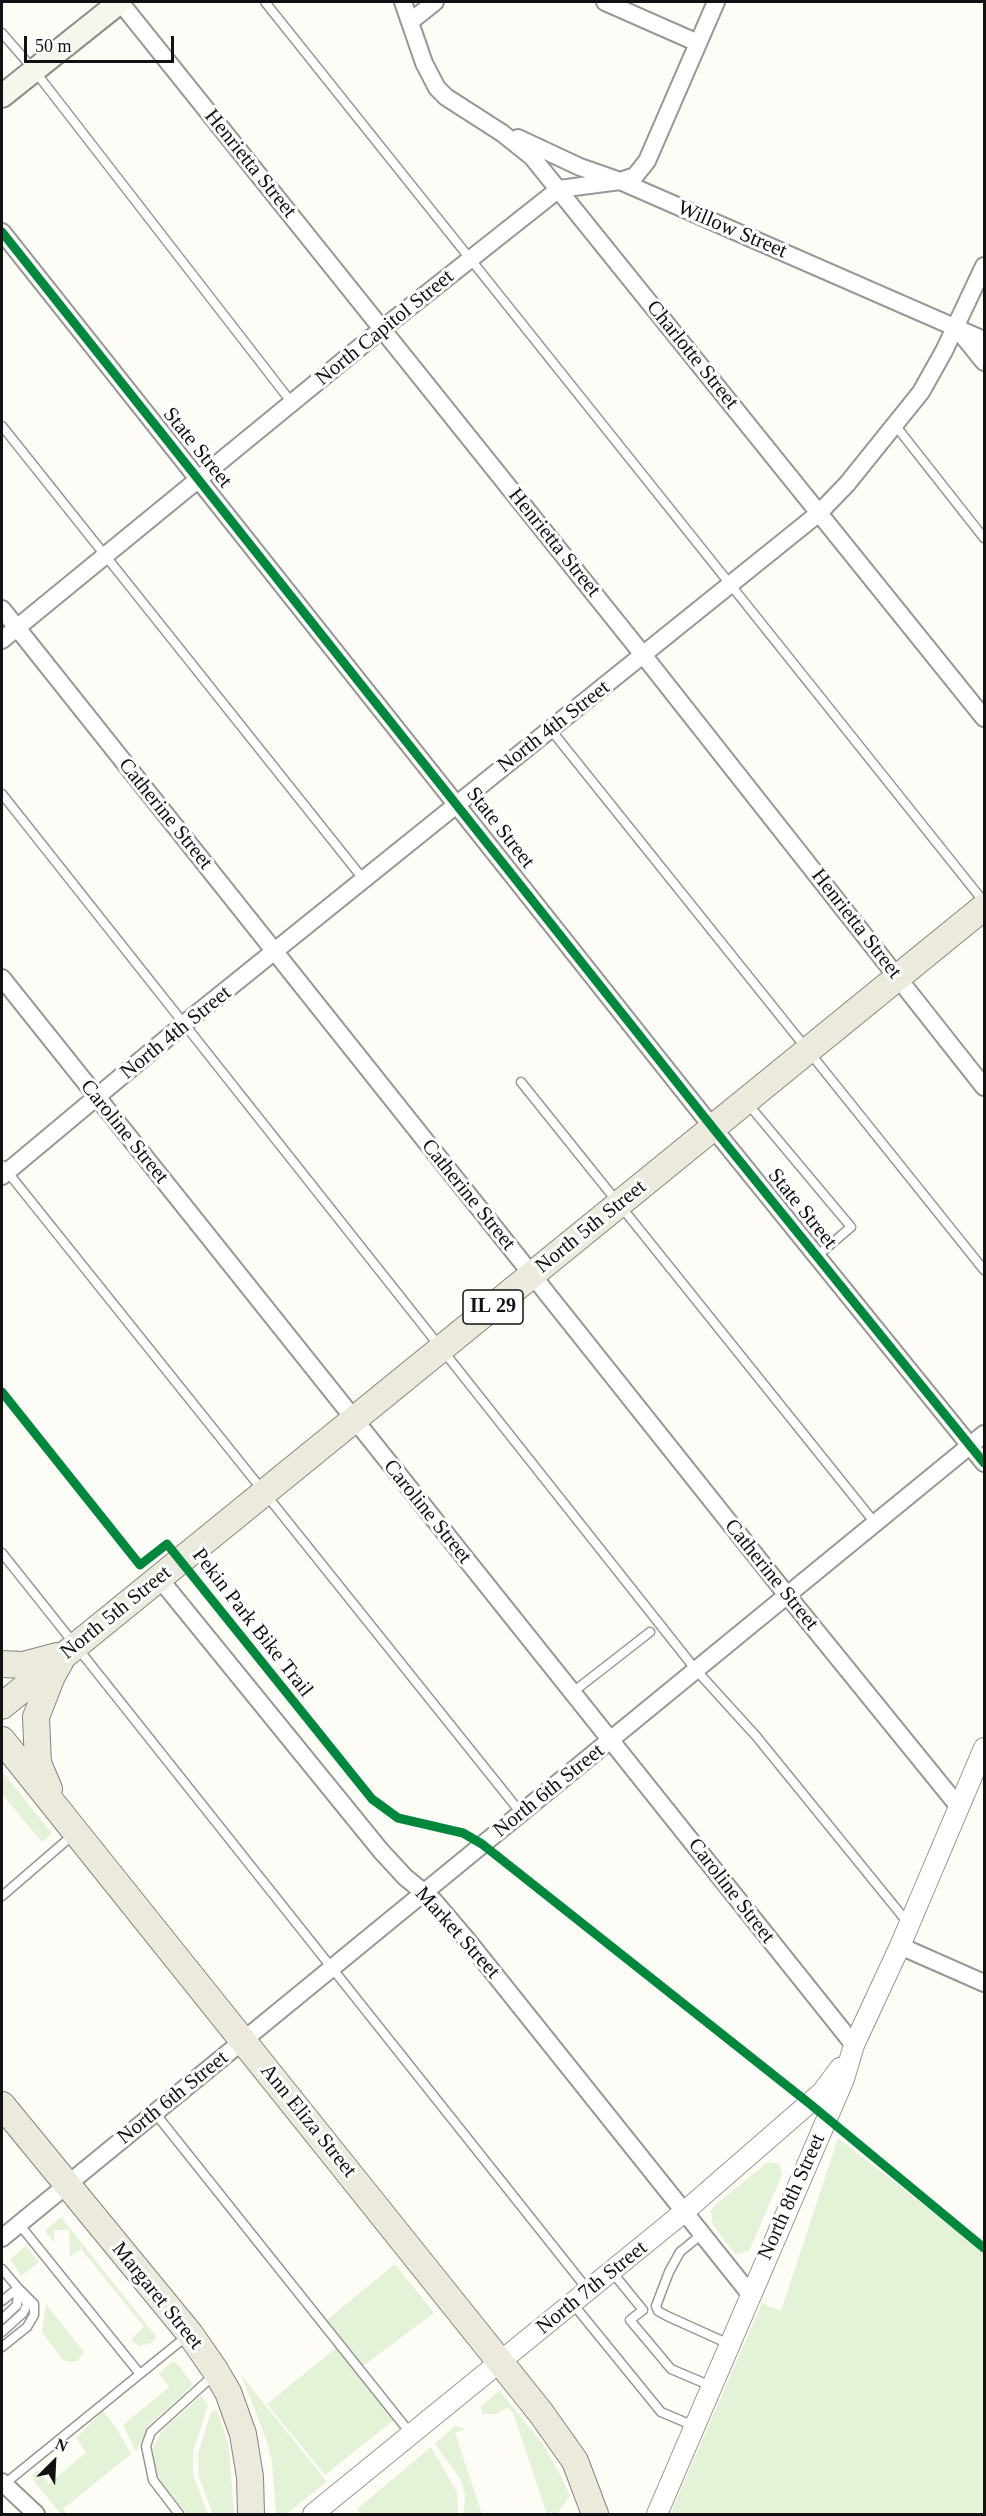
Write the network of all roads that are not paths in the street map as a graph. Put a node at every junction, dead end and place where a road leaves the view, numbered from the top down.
1 (120, 2) edge
2 (265, 2) edge
3 (404, 2) edge
4 (435, 2) edge
5 (605, 2) edge
6 (716, 2) edge
7 (411, 21) junction
8 (2, 33) edge
9 (698, 43) junction
10 (34, 70) junction
11 (2, 96) edge
12 (480, 119) junction
13 (620, 181) junction
14 (559, 189) junction
15 (2, 232) edge
16 (471, 259) junction
17 (984, 266) edge
18 (956, 327) junction
19 (382, 329) junction
20 (984, 340) edge
21 (984, 362) edge
22 (292, 403) junction
23 (895, 425) junction
24 (2, 426) edge
25 (199, 480) junction
26 (819, 513) junction
27 (984, 538) edge
28 (105, 556) junction
29 (731, 584) junction
30 (2, 609) edge
31 (17, 628) junction
32 (2, 640) edge
33 (644, 656) junction
34 (984, 718) edge
35 (551, 730) junction
36 (2, 794) edge
37 (457, 804) junction
38 (364, 880) junction
39 (984, 902) edge
40 (984, 907) edge
41 (275, 952) junction
42 (898, 977) junction
43 (2, 978) edge
44 (184, 1024) junction
45 (810, 1050) junction
46 (521, 1082) dead end
47 (984, 1087) edge
48 (97, 1098) junction
49 (746, 1101) junction
50 (713, 1128) junction
51 (3, 1171) edge
52 (619, 1204) junction
53 (817, 1256) junction
54 (984, 1270) edge
55 (532, 1275) junction
56 (441, 1349) junction
57 (354, 1421) junction
58 (984, 1434) edge
59 (978, 1447) edge
60 (984, 1463) edge
61 (266, 1492) junction
62 (876, 1523) junction
63 (2, 1553) edge
64 (159, 1578) junction
65 (787, 1595) junction
66 (650, 1632) dead end
67 (70, 1649) junction
68 (2, 1664) edge
69 (696, 1670) junction
70 (573, 1692) junction
71 (2, 1706) edge
72 (2, 1740) edge
73 (612, 1741) junction
74 (984, 1748) edge
75 (959, 1807) junction
76 (57, 1808) junction
77 (520, 1813) junction
78 (76, 1833) junction
79 (424, 1892) junction
80 (2, 1896) edge
81 (909, 1925) junction
82 (900, 1946) junction
83 (332, 1968) junction
84 (984, 1983) edge
85 (243, 2041) junction
86 (854, 2045) junction
87 (2, 2105) edge
88 (155, 2113) junction
89 (66, 2186) junction
90 (684, 2212) junction
91 (19, 2224) junction
92 (702, 2234) junction
93 (2, 2238) edge
94 (2, 2269) edge
95 (612, 2272) junction
96 (18, 2288) junction
97 (589, 2291) junction
98 (750, 2294) junction
99 (2, 2301) edge
100 (573, 2304) junction
101 (2, 2319) edge
102 (2, 2332) edge
103 (190, 2334) junction
104 (729, 2344) junction
105 (2, 2347) edge
106 (501, 2362) junction
107 (217, 2373) junction
108 (140, 2374) junction
109 (711, 2386) junction
110 (694, 2426) junction
111 (411, 2435) junction
112 (4, 2487) edge
113 (23, 2514) edge
114 (36, 2514) edge
115 (179, 2514) edge
116 (251, 2514) edge
117 (313, 2514) edge
118 (595, 2514) edge
119 (657, 2514) edge

1 - 10 main road
1 - 19 street, Henrietta Street
2 - 16 lane
3 - 7 street, Charlotte Street
4 - 7 street
5 - 9 street
6 - 9 street
7 - 12 street, Charlotte Street
8 - 10 lane
9 - 13 street
10 - 11 main road
10 - 22 lane
12 - 13 street, Willow Street
12 - 14 street, Charlotte Street
13 - 14 street
13 - 18 street, Willow Street
14 - 16 street, North Capitol Street
14 - 26 street, Charlotte Street
15 - 25 street, State Street
16 - 19 street, North Capitol Street
16 - 29 lane
17 - 18 street, North 4th Street
18 - 20 street, Willow Street
18 - 21 street
18 - 23 street, North 4th Street
19 - 22 street, North Capitol Street
19 - 33 street, Henrietta Street
22 - 25 street, North Capitol Street
23 - 26 street, North 4th Street
23 - 27 lane
24 - 28 lane
25 - 28 street, North Capitol Street
25 - 37 street, State Street
26 - 29 street, North 4th Street
26 - 34 street, Charlotte Street
28 - 31 street, North Capitol Street
28 - 38 lane
29 - 33 street, North 4th Street
29 - 39 lane
30 - 31 street, Catherine Street
31 - 32 street, North Capitol Street
31 - 41 street, Catherine Street
33 - 35 street, North 4th Street
33 - 42 street, Henrietta Street
35 - 37 street, North 4th Street
35 - 45 lane
36 - 44 lane
37 - 38 street, North 4th Street
37 - 50 street, State Street
38 - 41 street, North 4th Street
40 - 42 main road, North 5th Street / IL 29
41 - 44 street, North 4th Street
41 - 55 street, Catherine Street
42 - 45 main road, North 5th Street / IL 29
42 - 47 street, Henrietta Street
43 - 48 street, Caroline Street
44 - 48 street, North 4th Street
44 - 56 lane
45 - 49 main road, North 5th Street / IL 29
45 - 54 lane
46 - 52 lane
48 - 51 street, North 4th Street
48 - 57 street, Caroline Street
49 - 50 main road, North 5th Street / IL 29
49 - 53 lane
50 - 52 main road, North 5th Street / IL 29
50 - 53 street, State Street
51 - 61 lane
52 - 55 main road, North 5th Street / IL 29
52 - 62 lane
53 - 59 street, State Street
55 - 56 main road, North 5th Street / IL 29
55 - 65 street, Catherine Street
56 - 57 main road, North 5th Street / IL 29
56 - 69 lane
57 - 61 main road, North 5th Street / IL 29
57 - 70 street, Caroline Street
58 - 59 street, North 6th Street
59 - 60 street, State Street
59 - 62 street, North 6th Street
61 - 64 main road, North 5th Street / IL 29
61 - 77 lane
62 - 65 street, North 6th Street
63 - 67 lane
64 - 67 main road, North 5th Street / IL 29
64 - 79 street, Market Street
65 - 69 street, North 6th Street
65 - 75 street, Catherine Street
66 - 70 lane
67 - 68 main road
67 - 71 main road, North 5th Street / IL 29
67 - 76 main road
67 - 83 lane
69 - 73 street, North 6th Street
69 - 81 lane
70 - 73 street, Caroline Street
72 - 76 main road, Ann Eliza Street
73 - 77 street, North 6th Street
73 - 86 street, Caroline Street
74 - 75 street, North 8th Street
75 - 81 street, North 8th Street
76 - 78 main road, Ann Eliza Street
77 - 79 street, North 6th Street
78 - 80 lane
78 - 85 main road, Ann Eliza Street
79 - 83 street, North 6th Street
79 - 90 street, Market Street
81 - 82 street, North 8th Street
82 - 84 street
82 - 86 street, North 8th Street
83 - 85 street, North 6th Street
83 - 97 lane
85 - 88 street, North 6th Street
85 - 106 main road, Ann Eliza Street
86 - 90 street, North 7th Street
86 - 98 street, North 8th Street
87 - 89 main road, Margaret Street
88 - 89 street, North 6th Street
88 - 111 lane
89 - 91 street, North 6th Street
89 - 103 main road, Margaret Street
90 - 92 street, Market Street
90 - 95 street, North 7th Street
91 - 93 street, North 6th Street
91 - 108 lane
92 - 98 street, Market Street
92 - 104 lane
94 - 96 lane
95 - 97 street, North 7th Street
95 - 109 lane
96 - 99 lane
96 - 101 lane
96 - 102 lane
96 - 105 lane
97 - 100 street, North 7th Street
98 - 104 street, North 8th Street
100 - 106 street, North 7th Street
100 - 110 lane
103 - 107 main road, Margaret Street
103 - 108 lane
104 - 109 street, North 8th Street
106 - 111 street, North 7th Street
106 - 118 main road, Ann Eliza Street
107 - 115 lane
107 - 116 main road, Margaret Street
108 - 112 lane
109 - 110 street, North 8th Street
110 - 119 street, North 8th Street
111 - 117 street, North 7th Street
112 - 113 street
112 - 114 street

